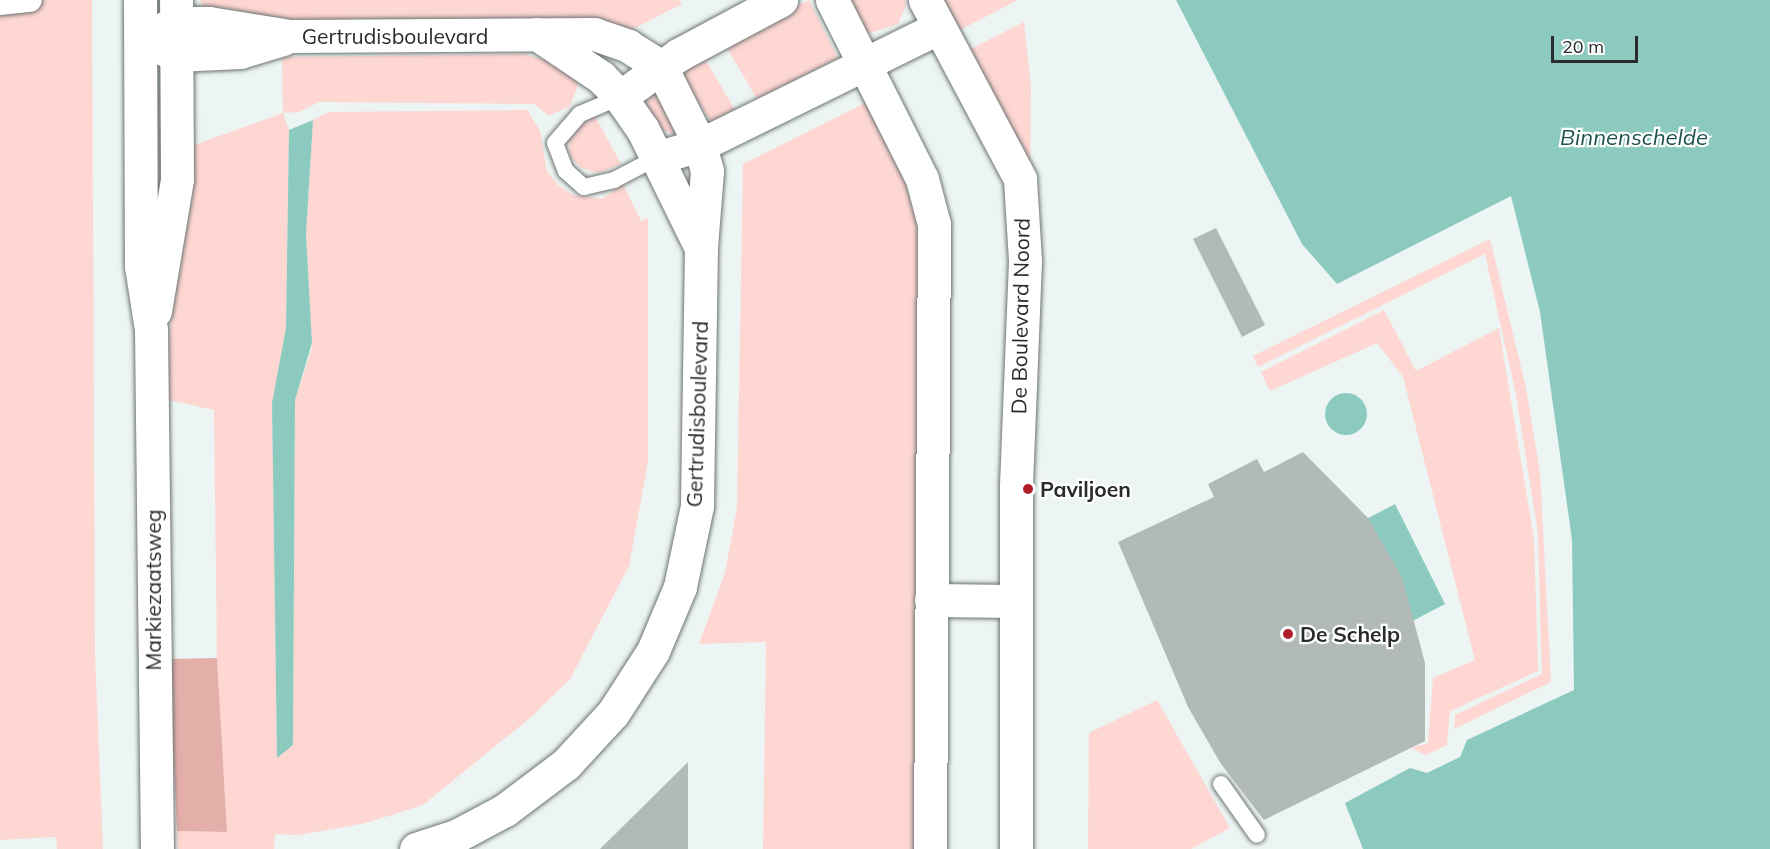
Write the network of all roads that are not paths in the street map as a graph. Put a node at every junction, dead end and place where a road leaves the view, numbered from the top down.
1 (30, 0) edge
2 (140, 0) edge
3 (781, 0) edge
4 (832, 0) edge
5 (0, 3) edge
6 (176, 26) edge
7 (937, 26) edge
8 (537, 34) junction
9 (141, 38) junction
10 (661, 67) junction
11 (868, 76) junction
12 (620, 97) junction
13 (700, 145) junction
14 (656, 158) junction
15 (700, 248) junction
16 (151, 330) junction
17 (931, 600) junction
18 (1016, 601) junction
19 (1221, 784) dead end
20 (1257, 835) dead end
21 (157, 849) edge
22 (416, 849) edge
23 (930, 849) edge
24 (1016, 849) edge

1 - 5 street
2 - 9 street, Markiezaatsweg
3 - 10 street
4 - 11 street
6 - 8 street, Gertrudisboulevard
6 - 9 street, Gertrudisboulevard
6 - 16 street, Markiezaatsweg
7 - 11 street
7 - 18 street, De Boulevard Noord
8 - 10 street, Gertrudisboulevard
8 - 12 street, Gertrudisboulevard
9 - 16 street, Markiezaatsweg
10 - 12 street
10 - 13 street, Gertrudisboulevard
11 - 13 street
11 - 17 street
12 - 14 street, Gertrudisboulevard
12 - 14 lane
13 - 14 street
13 - 15 street, Gertrudisboulevard
14 - 15 street, Gertrudisboulevard
15 - 22 street, Gertrudisboulevard
16 - 21 street, Markiezaatsweg
17 - 18 street
17 - 23 street
18 - 24 street, De Boulevard Noord
19 - 20 lane

